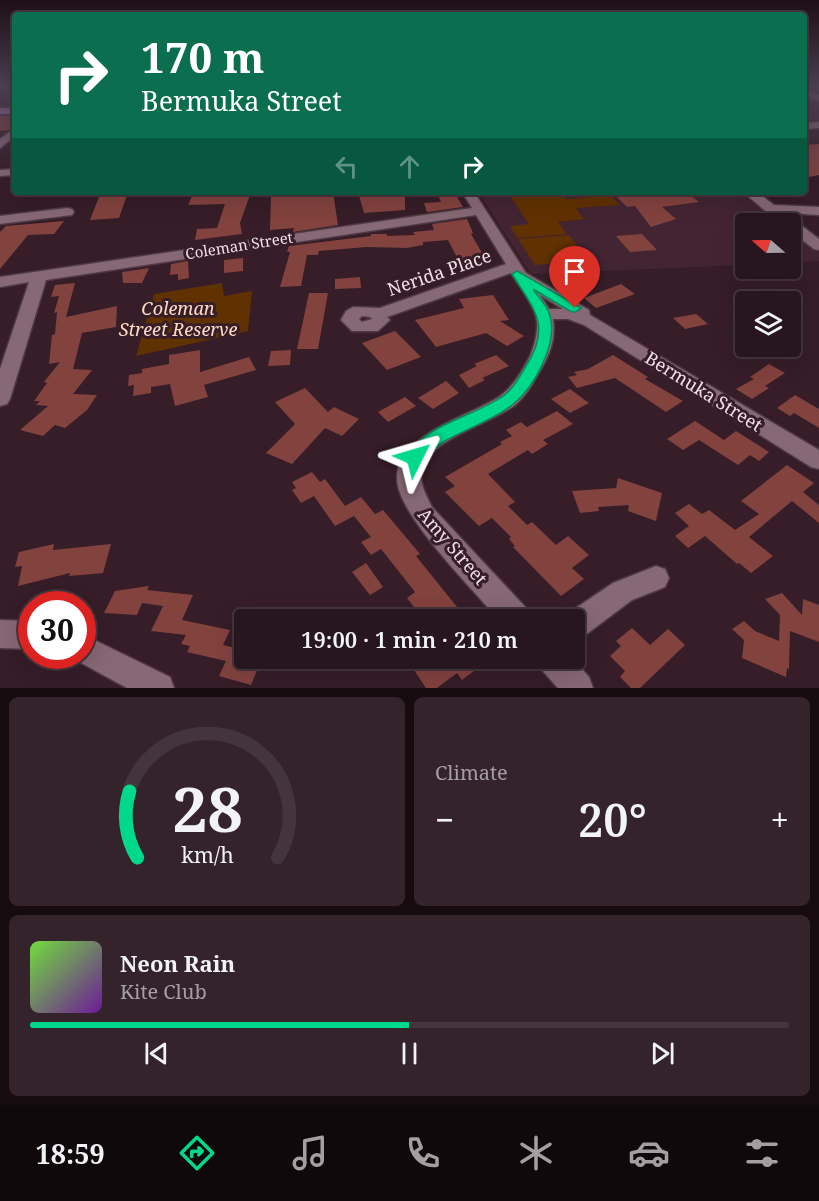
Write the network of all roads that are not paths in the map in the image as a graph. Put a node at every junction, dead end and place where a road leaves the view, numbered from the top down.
1 (470, 195) edge
2 (753, 195) edge
3 (772, 209) junction
4 (479, 211) junction
5 (819, 211) edge
6 (67, 212) dead end
7 (0, 220) edge
8 (819, 246) edge
9 (515, 271) junction
10 (39, 276) junction
11 (0, 282) edge
12 (379, 314) dead end
13 (544, 314) junction
14 (590, 321) junction
15 (0, 399) edge
16 (819, 461) edge
17 (657, 578) dead end
18 (508, 609) edge
19 (585, 617) edge
20 (0, 634) edge
21 (18, 635) edge
22 (96, 655) edge
23 (562, 669) edge
24 (159, 688) edge
25 (578, 688) edge

1 - 4 street
2 - 3 street
3 - 5 street
3 - 8 street
4 - 9 street
4 - 10 street, Coleman Street
6 - 7 street
9 - 12 street, Nerida Place
9 - 13 street
9 - 14 street, Bermuka Street
10 - 11 street, Coleman Street
10 - 15 street
13 - 14 street, Bermuka Street
13 - 18 street, Amy Street
14 - 16 street, Bermuka Street
17 - 19 street
20 - 21 street
22 - 24 street
23 - 25 street

